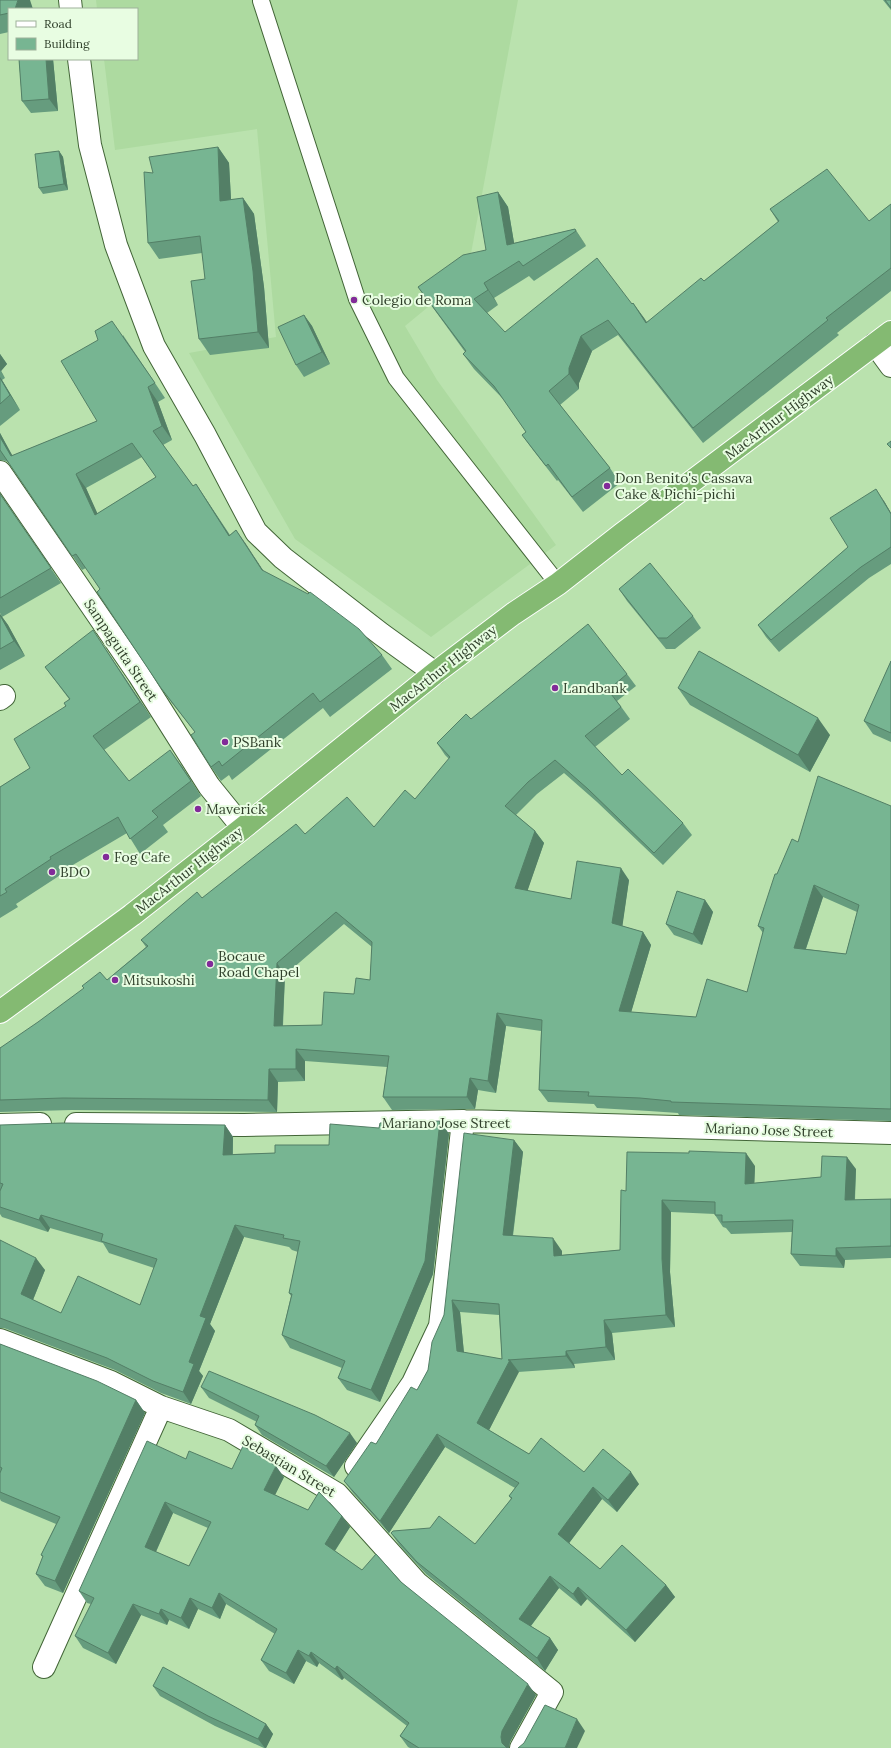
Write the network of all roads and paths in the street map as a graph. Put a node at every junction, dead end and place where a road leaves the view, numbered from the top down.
1 (261, 0) edge
2 (79, 60) edge
3 (883, 338) edge
4 (891, 366) edge
5 (0, 472) edge
6 (558, 584) junction
7 (435, 673) junction
8 (243, 828) junction
9 (0, 1012) edge
10 (463, 1121) junction
11 (0, 1125) edge
12 (891, 1133) edge
13 (0, 1340) edge
14 (161, 1407) junction
15 (337, 1494) junction
16 (44, 1666) dead end
17 (521, 1748) edge

1 - 6 lane
2 - 7 street
3 - 4 street
3 - 6 highway, MacArthur Highway
5 - 8 street, Sampaguita Street
6 - 7 highway, MacArthur Highway
7 - 8 highway, MacArthur Highway
8 - 9 highway, MacArthur Highway
10 - 11 street, Mariano Jose Street
10 - 12 street, Mariano Jose Street
10 - 15 street
13 - 14 street, Sebastian Street
14 - 15 street, Sebastian Street
14 - 16 street
15 - 17 street, Sebastian Street

